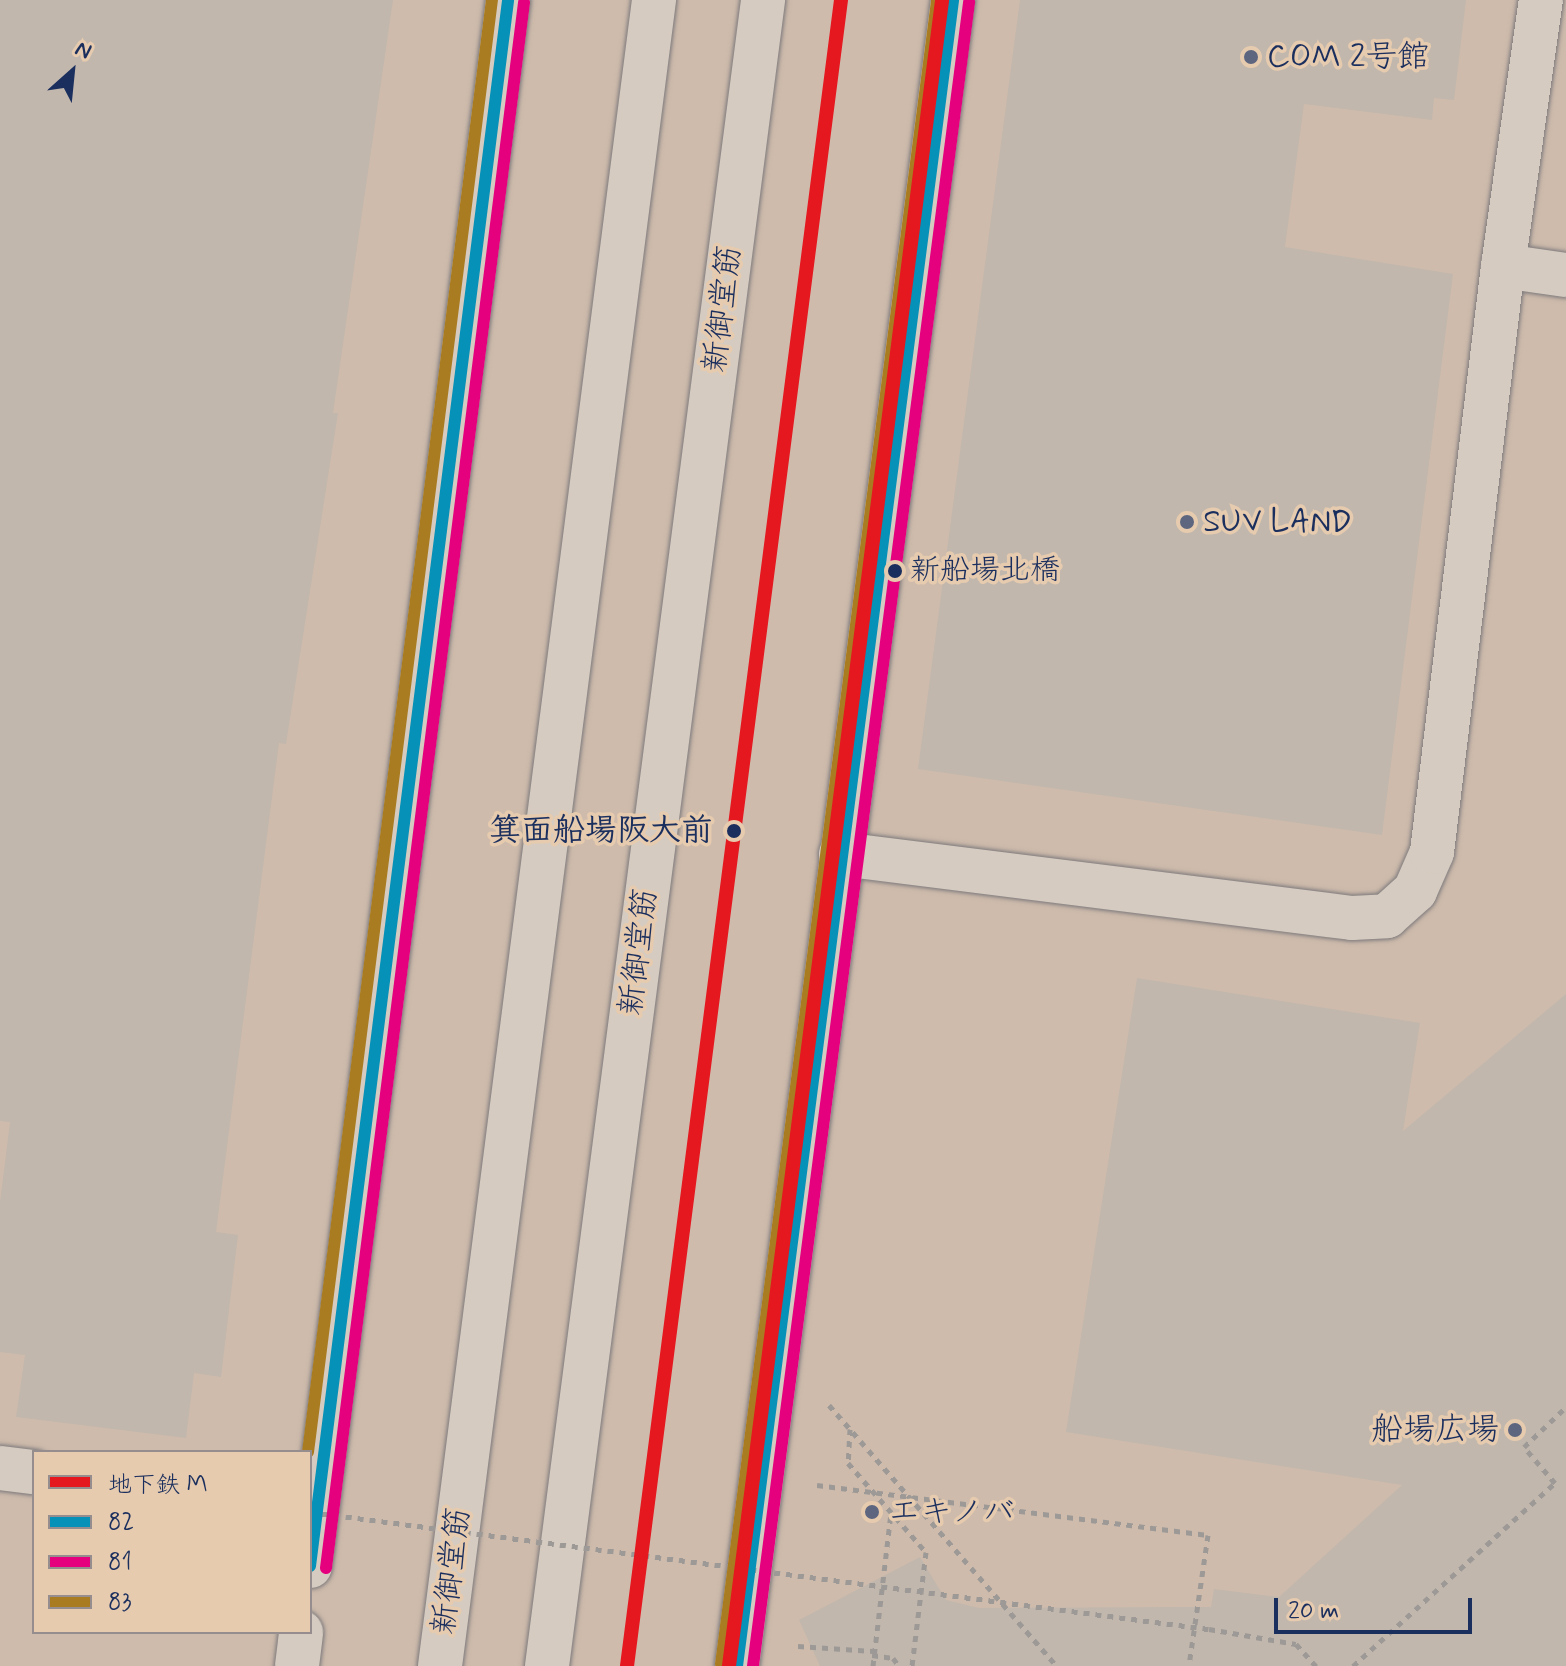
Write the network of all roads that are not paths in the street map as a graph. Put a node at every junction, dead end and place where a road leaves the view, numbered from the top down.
1 (508, 0) edge
2 (654, 0) edge
3 (763, 0) edge
4 (953, 0) edge
5 (1541, 0) edge
6 (1503, 266) junction
7 (1566, 275) edge
8 (841, 854) junction
9 (0, 1468) edge
10 (32, 1472) edge
11 (313, 1509) edge
12 (301, 1634) edge
13 (297, 1666) edge
14 (440, 1666) edge
15 (547, 1666) edge
16 (737, 1666) edge

1 - 11 main road
2 - 14 main road, 新御堂筋
3 - 15 main road, 新御堂筋
4 - 8 main road
5 - 6 main road
6 - 7 main road
6 - 8 main road
8 - 16 main road
9 - 10 main road
12 - 13 main road

